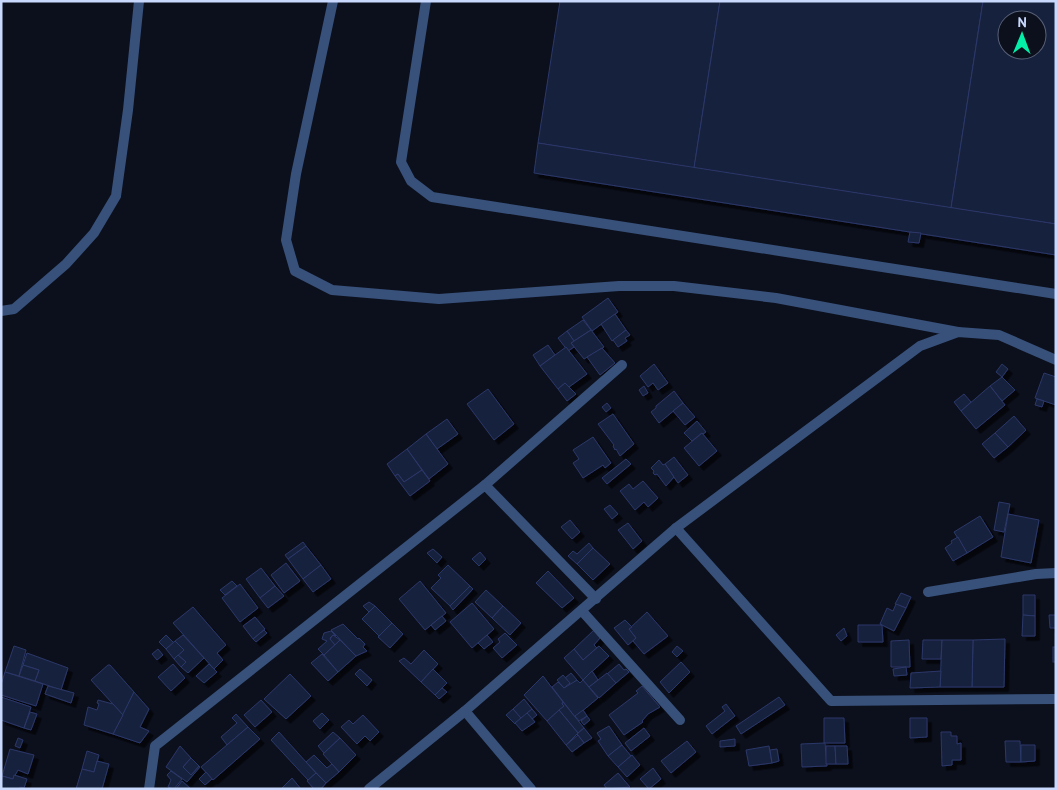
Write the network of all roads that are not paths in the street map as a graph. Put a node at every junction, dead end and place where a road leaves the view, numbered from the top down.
1 (139, 1) edge
2 (333, 1) edge
3 (426, 1) edge
4 (1056, 294) edge
5 (1, 311) edge
6 (958, 332) junction
7 (1056, 360) edge
8 (622, 365) dead end
9 (485, 485) junction
10 (676, 528) junction
11 (1056, 573) edge
12 (928, 592) dead end
13 (596, 599) junction
14 (582, 611) junction
15 (1056, 699) edge
16 (464, 711) junction
17 (680, 720) dead end
18 (149, 789) edge
19 (369, 789) edge
20 (531, 789) edge

1 - 5 street
2 - 6 street
3 - 4 street
6 - 7 street
6 - 10 street
8 - 9 street
9 - 13 street
9 - 18 street
10 - 13 street
10 - 15 street
11 - 12 street
13 - 14 street
14 - 16 street
14 - 17 street
16 - 19 street
16 - 20 street

